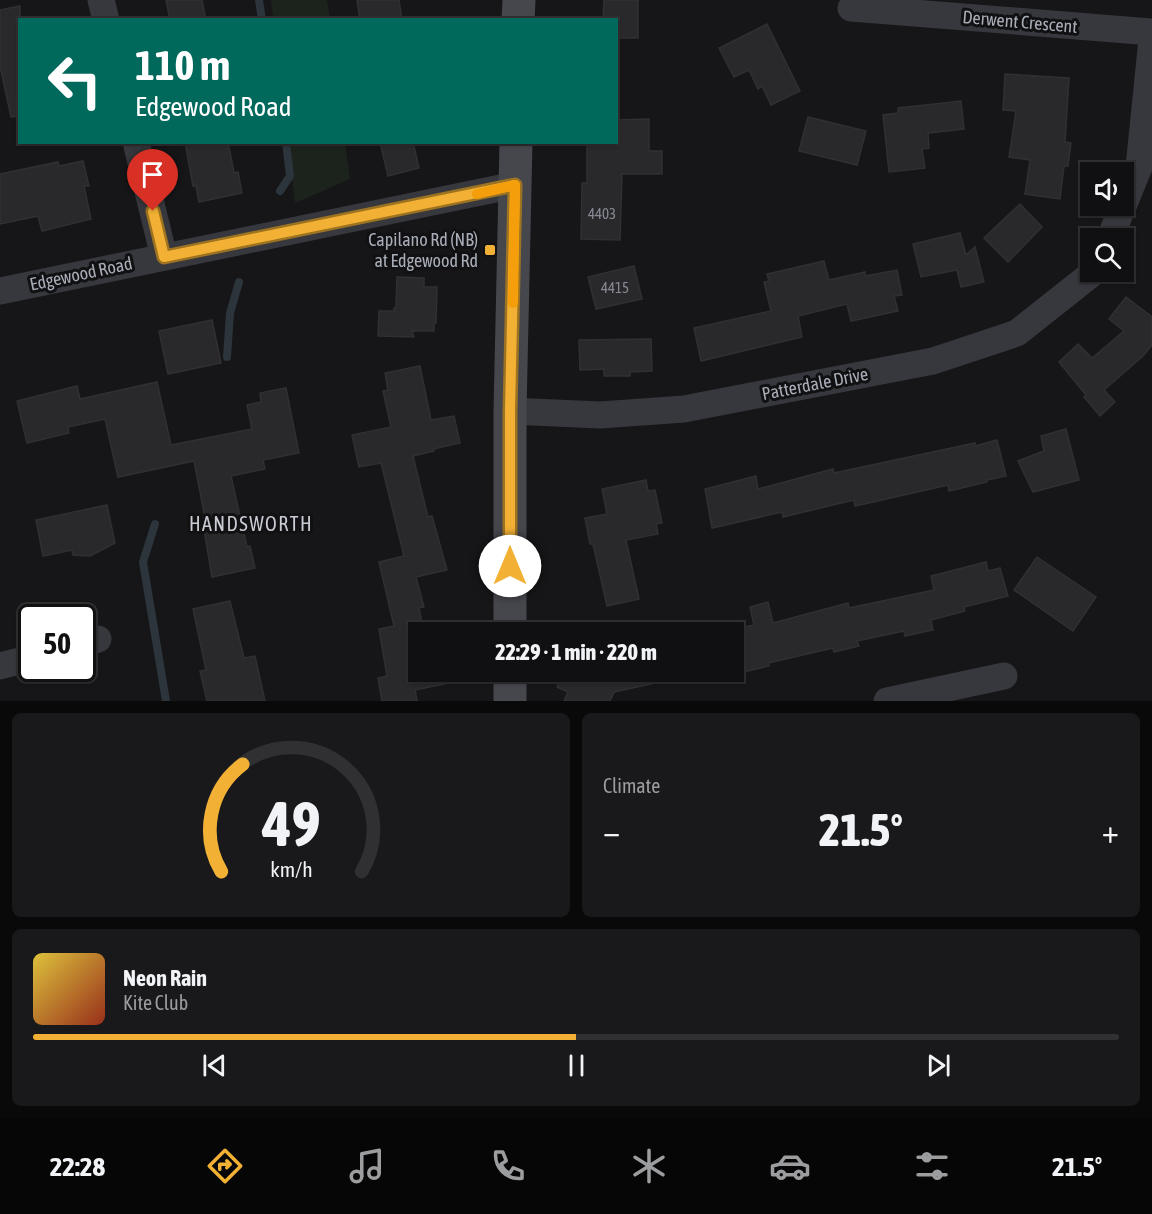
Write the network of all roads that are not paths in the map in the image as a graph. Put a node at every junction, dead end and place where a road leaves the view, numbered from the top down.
1 (101, 0) edge
2 (519, 0) edge
3 (851, 8) dead end
4 (106, 18) edge
5 (518, 18) edge
6 (1152, 33) edge
7 (1152, 39) edge
8 (136, 144) edge
9 (516, 144) edge
10 (1134, 177) edge
11 (515, 185) junction
12 (164, 257) junction
13 (1081, 282) edge
14 (0, 291) edge
15 (510, 411) junction
16 (510, 622) edge
17 (18, 662) edge
18 (0, 666) edge
19 (1004, 676) dead end
20 (510, 682) edge
21 (510, 701) edge
22 (887, 701) edge

1 - 4 street
2 - 5 main road
3 - 6 street, Derwent Crescent
7 - 10 street
8 - 12 street
9 - 11 main road
11 - 12 street, Edgewood Road
11 - 15 main road
12 - 14 street, Edgewood Road
13 - 15 street, Patterdale Drive
15 - 16 main road
17 - 18 street
19 - 22 street
20 - 21 main road

